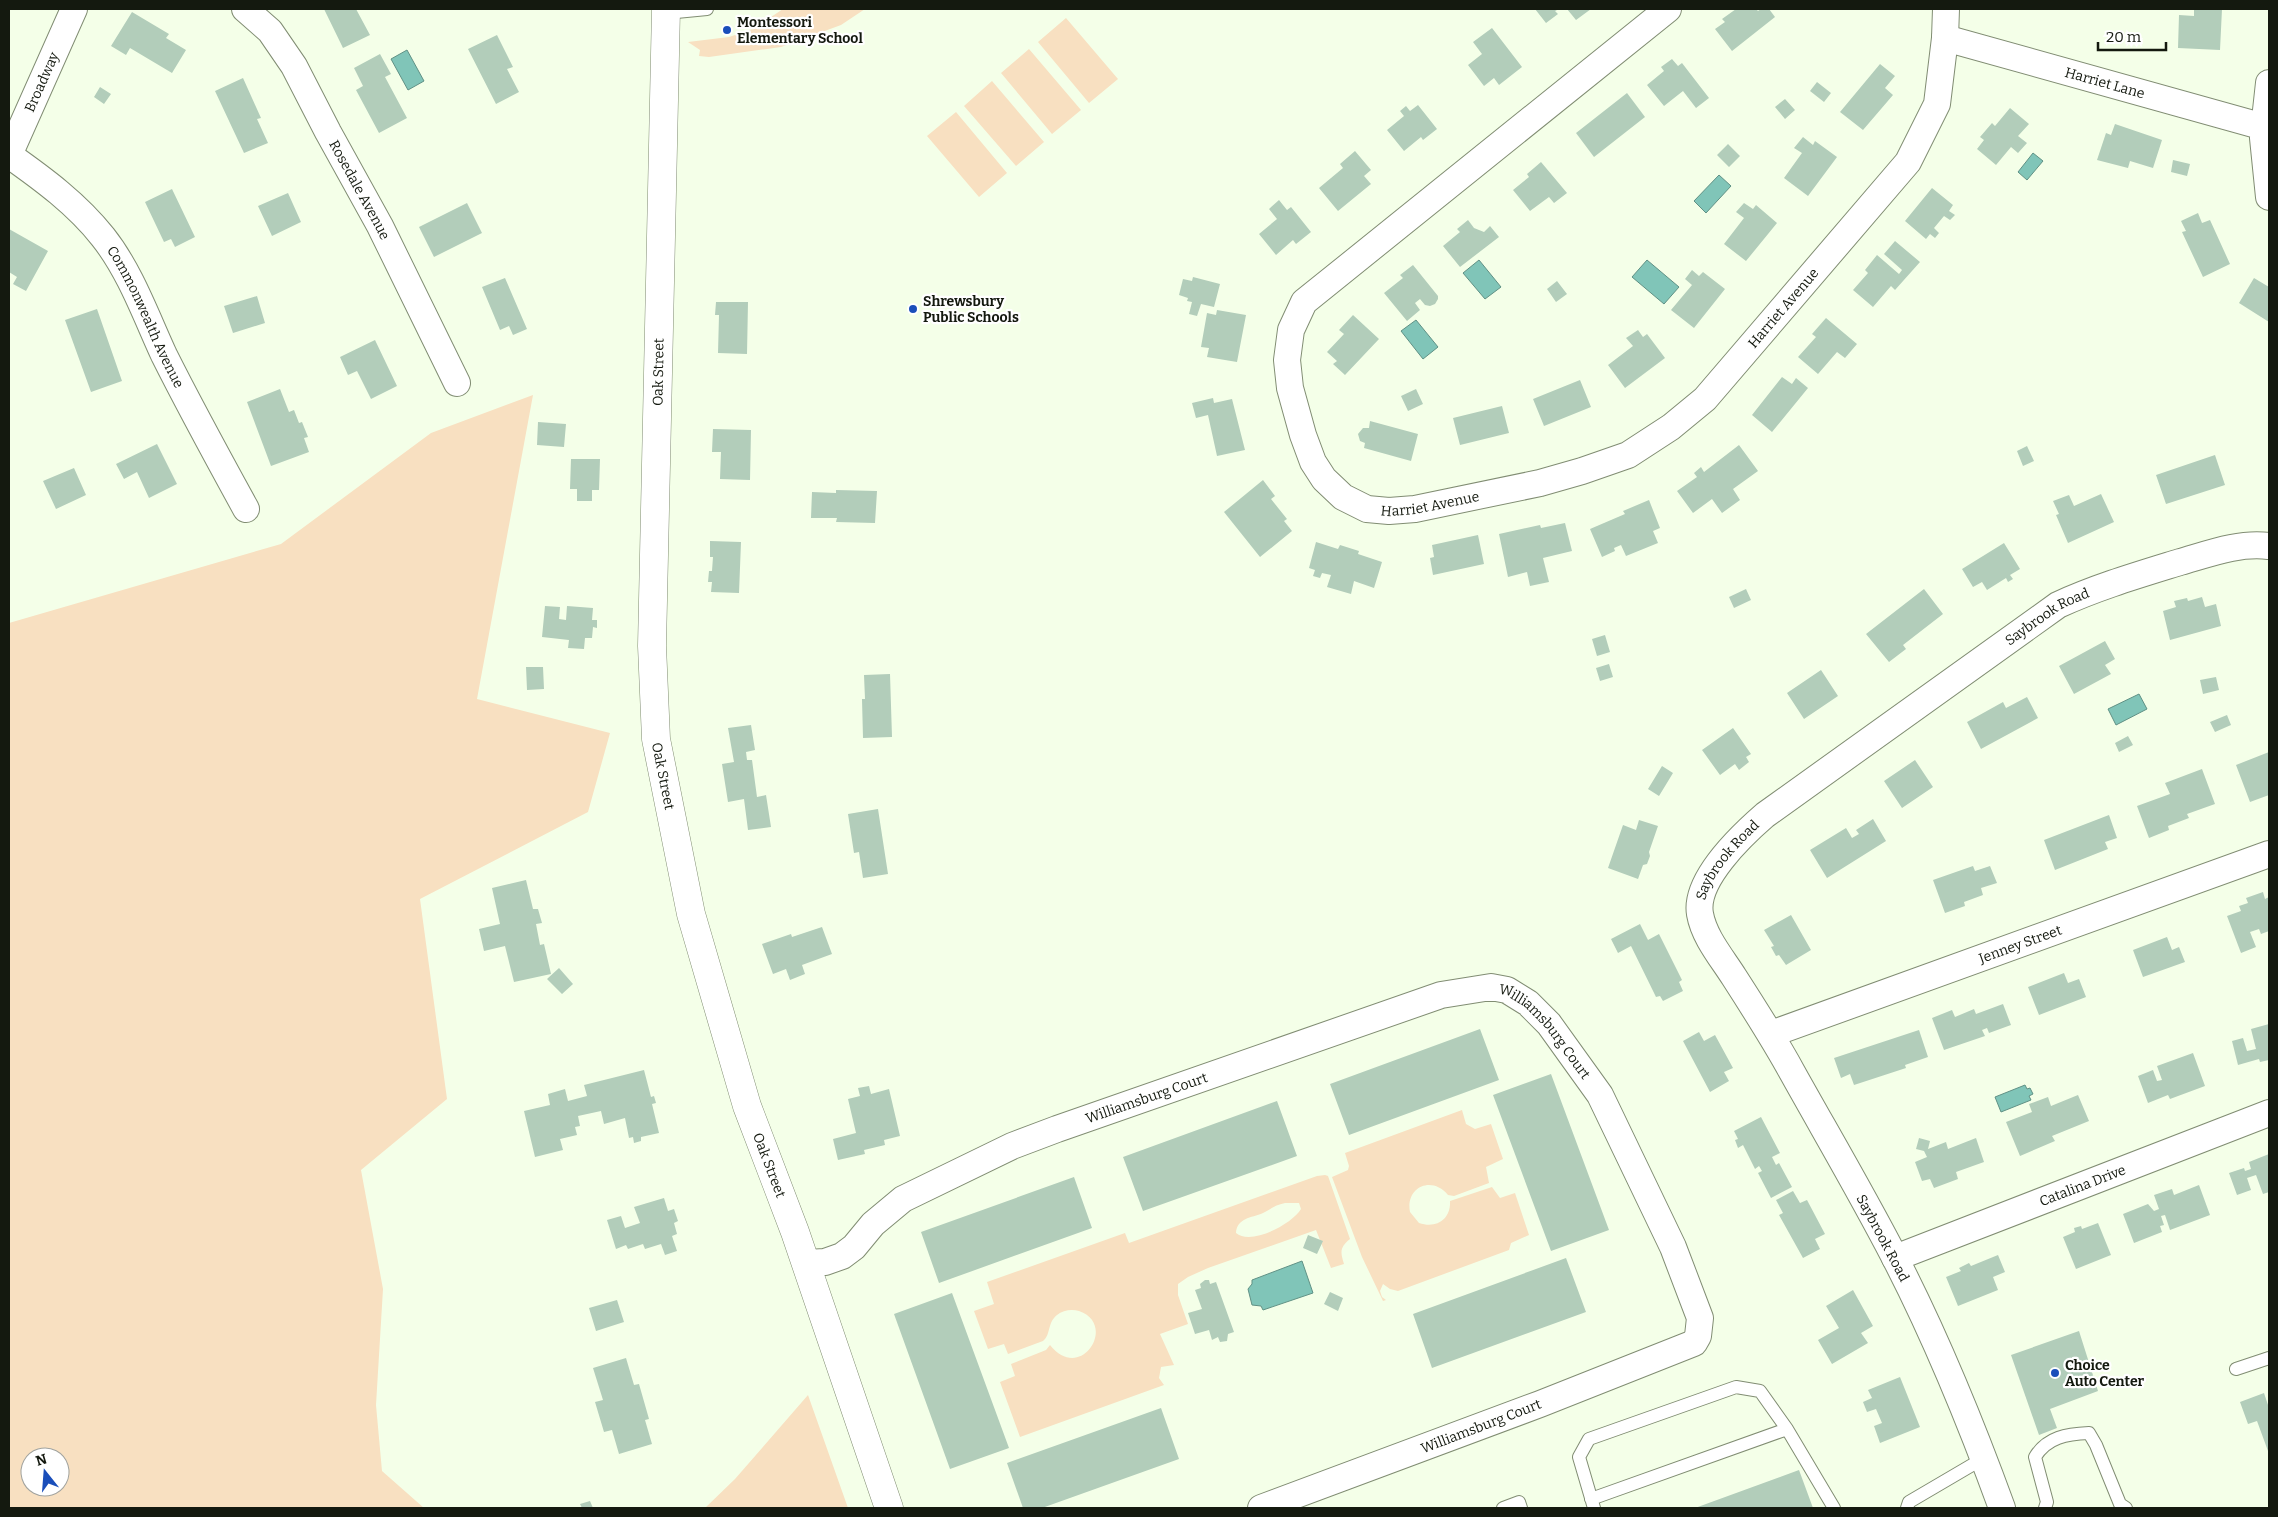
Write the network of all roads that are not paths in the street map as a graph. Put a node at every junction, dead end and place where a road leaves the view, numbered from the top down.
1 (74, 9) edge
2 (245, 9) edge
3 (707, 9) edge
4 (1668, 9) edge
5 (1946, 9) edge
6 (666, 11) edge
7 (1945, 38) junction
8 (2269, 83) edge
9 (2264, 127) junction
10 (9, 155) edge
11 (2269, 198) edge
12 (457, 383) dead end
13 (246, 509) dead end
14 (2269, 546) edge
15 (2269, 854) edge
16 (1771, 1034) junction
17 (2269, 1113) edge
18 (1895, 1258) junction
19 (806, 1264) junction
20 (2269, 1358) edge
21 (2236, 1369) dead end
22 (1787, 1429) junction
23 (1984, 1458) junction
24 (1593, 1504) edge
25 (889, 1508) edge
26 (1261, 1508) edge
27 (1503, 1508) edge
28 (1521, 1508) edge
29 (1834, 1508) edge
30 (1907, 1508) edge
31 (2002, 1508) edge
32 (2044, 1508) edge
33 (2126, 1508) edge

1 - 10 street, Broadway
2 - 12 street, Rosedale Avenue
3 - 6 lane
4 - 7 street, Harriet Avenue
5 - 7 street, Harriet Avenue
6 - 19 street, Oak Street
7 - 9 street, Harriet Lane
8 - 9 street
9 - 11 street
10 - 13 street, Commonwealth Avenue
14 - 16 street, Saybrook Road
15 - 16 street, Jenney Street
16 - 18 street, Saybrook Road
17 - 18 street, Catalina Drive
18 - 23 street, Saybrook Road
19 - 25 street, Oak Street
19 - 26 street, Williamsburg Court
20 - 21 lane
22 - 24 lane
22 - 24 lane
22 - 29 lane
23 - 30 lane
23 - 31 street, Saybrook Road
27 - 28 lane
32 - 33 lane

